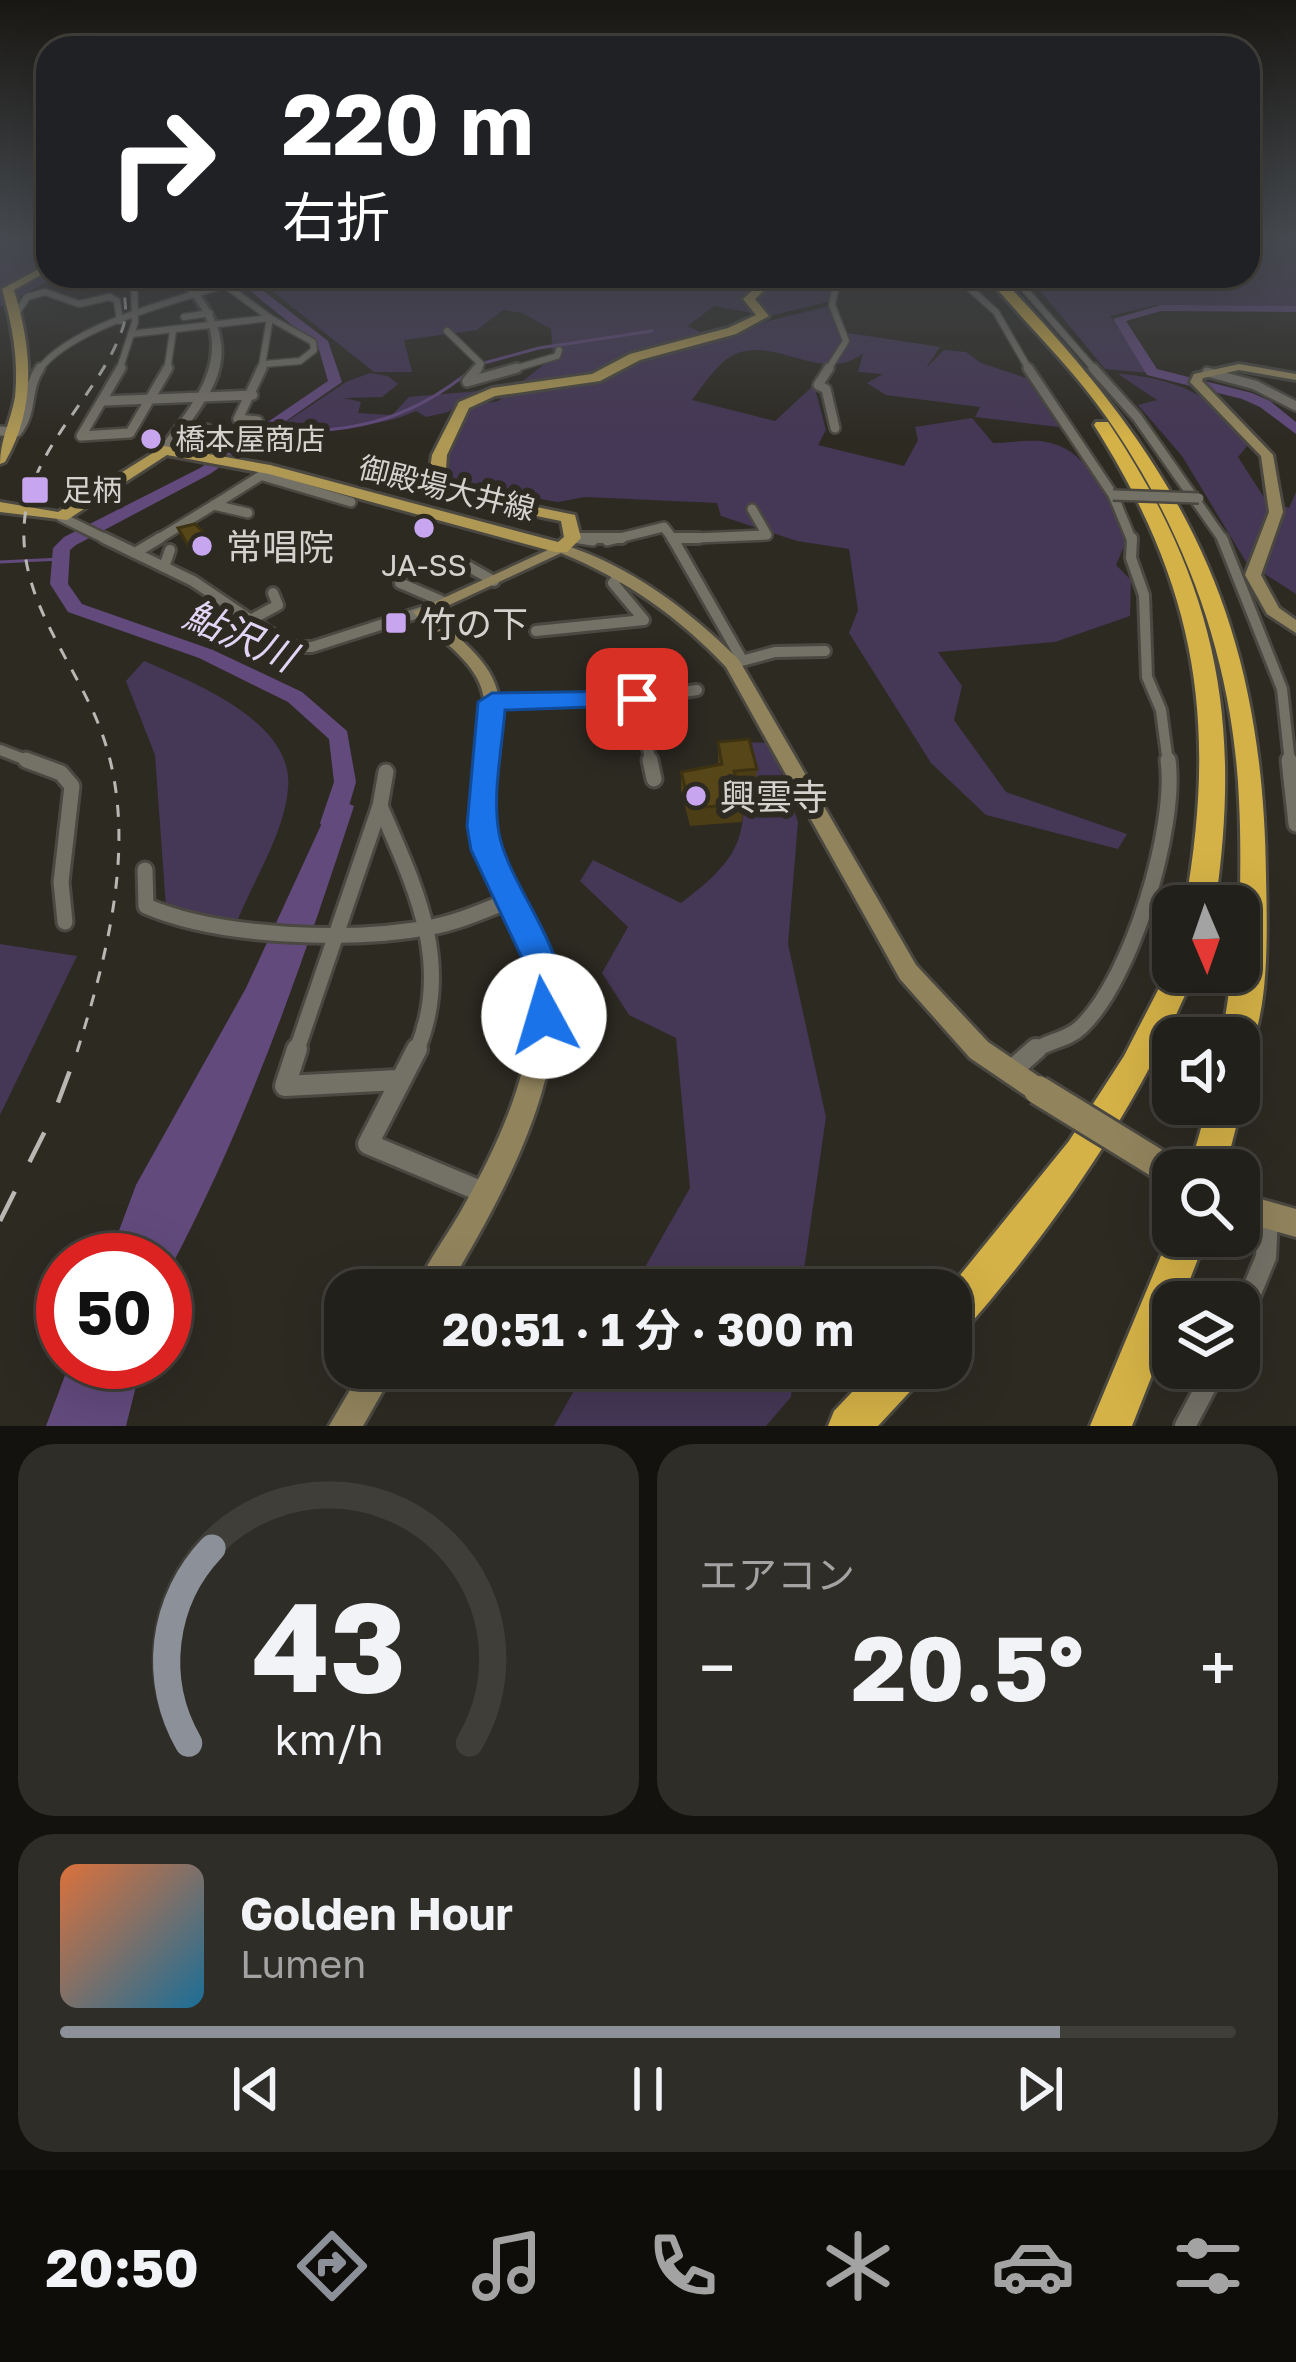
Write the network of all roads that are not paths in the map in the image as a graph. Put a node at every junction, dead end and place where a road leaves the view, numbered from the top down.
1 (14, 305) edge
2 (23, 305) edge
3 (118, 305) edge
4 (135, 305) edge
5 (169, 305) edge
6 (204, 305) edge
7 (252, 305) edge
8 (754, 305) edge
9 (832, 305) edge
10 (988, 305) edge
11 (1003, 305) edge
12 (1019, 305) edge
13 (1040, 305) edge
14 (157, 309) junction
15 (16, 314) junction
16 (136, 316) junction
17 (184, 317) dead end
18 (270, 318) junction
19 (212, 319) junction
20 (120, 321) junction
21 (173, 331) junction
22 (447, 331) dead end
23 (148, 333) junction
24 (130, 334) junction
25 (559, 350) dead end
26 (264, 364) junction
27 (1296, 376) edge
28 (1201, 378) junction
29 (253, 395) junction
30 (205, 396) junction
31 (156, 398) junction
32 (103, 400) junction
33 (1296, 406) edge
34 (258, 421) dead end
35 (835, 428) dead end
36 (207, 429) dead end
37 (180, 430) junction
38 (8, 432) edge
39 (164, 450) junction
40 (0, 459) edge
41 (266, 473) junction
42 (1113, 495) junction
43 (1199, 498) junction
44 (351, 502) dead end
45 (214, 506) junction
46 (0, 507) edge
47 (752, 509) dead end
48 (248, 513) dead end
49 (66, 521) junction
50 (673, 538) junction
51 (567, 543) junction
52 (170, 550) dead end
53 (135, 553) junction
54 (462, 563) dead end
55 (164, 567) junction
56 (619, 576) junction
57 (494, 581) junction
58 (400, 583) dead end
59 (273, 592) dead end
60 (432, 607) junction
61 (254, 618) junction
62 (1296, 628) edge
63 (536, 631) dead end
64 (825, 651) dead end
65 (737, 661) junction
66 (698, 690) dead end
67 (637, 699) junction
68 (492, 702) junction
69 (0, 750) edge
70 (386, 772) dead end
71 (654, 778) dead end
72 (380, 806) junction
73 (1296, 824) edge
74 (145, 870) dead end
75 (1202, 885) edge
76 (511, 900) junction
77 (65, 922) dead end
78 (430, 927) junction
79 (328, 931) junction
80 (1170, 993) edge
81 (1241, 1017) edge
82 (1011, 1071) junction
83 (398, 1080) junction
84 (1152, 1160) edge
85 (486, 1193) junction
86 (1261, 1214) edge
87 (1179, 1257) edge
88 (442, 1269) edge
89 (1256, 1281) edge
90 (972, 1290) edge
91 (368, 1389) edge
92 (883, 1389) edge
93 (1205, 1389) edge
94 (345, 1426) edge
95 (849, 1426) edge
96 (1111, 1426) edge
97 (1186, 1426) edge

1 - 15 main road
2 - 15 street
3 - 20 street
4 - 16 street
5 - 14 street
6 - 19 street
7 - 18 street
8 - 51 main road, 御殿場大井線
9 - 35 street
10 - 42 street
11 - 75 highway
12 - 81 highway
13 - 43 street
14 - 16 street
14 - 23 street
15 - 38 main road
16 - 20 street
16 - 24 street
17 - 19 street
18 - 19 street
18 - 26 street
18 - 26 street
19 - 21 street
19 - 30 street
20 - 38 street
21 - 23 street
21 - 31 street
22 - 25 street
23 - 24 street
24 - 32 street
26 - 29 street
27 - 28 main road
28 - 33 street
28 - 62 main road
29 - 30 street
29 - 34 street
30 - 31 street
30 - 37 street
31 - 32 street
31 - 32 street
36 - 37 street
37 - 39 street
38 - 40 main road
39 - 41 main road, 御殿場大井線
39 - 49 main road
41 - 44 street
41 - 45 street
41 - 51 main road, 御殿場大井線
42 - 43 street, bridge
42 - 82 street
43 - 73 street
45 - 48 street
45 - 53 street
46 - 49 main road
47 - 50 street
49 - 53 street
50 - 51 street
50 - 65 street
51 - 56 main road
51 - 57 main road
52 - 55 street
53 - 55 street
54 - 57 street
55 - 61 street
56 - 63 street
56 - 65 main road
57 - 60 main road
58 - 60 street
59 - 61 street
60 - 61 street
60 - 68 main road
64 - 65 street
65 - 82 main road
66 - 67 street
67 - 68 street
67 - 71 street
68 - 76 main road
69 - 77 street
70 - 72 street
72 - 78 street
72 - 79 street
74 - 79 street
76 - 78 street
76 - 85 main road
78 - 79 street
78 - 83 street
79 - 83 street
80 - 90 highway
82 - 84 main road, bridge
83 - 85 street
85 - 88 main road
86 - 89 street
87 - 96 highway
91 - 94 main road
92 - 95 highway
93 - 97 street

